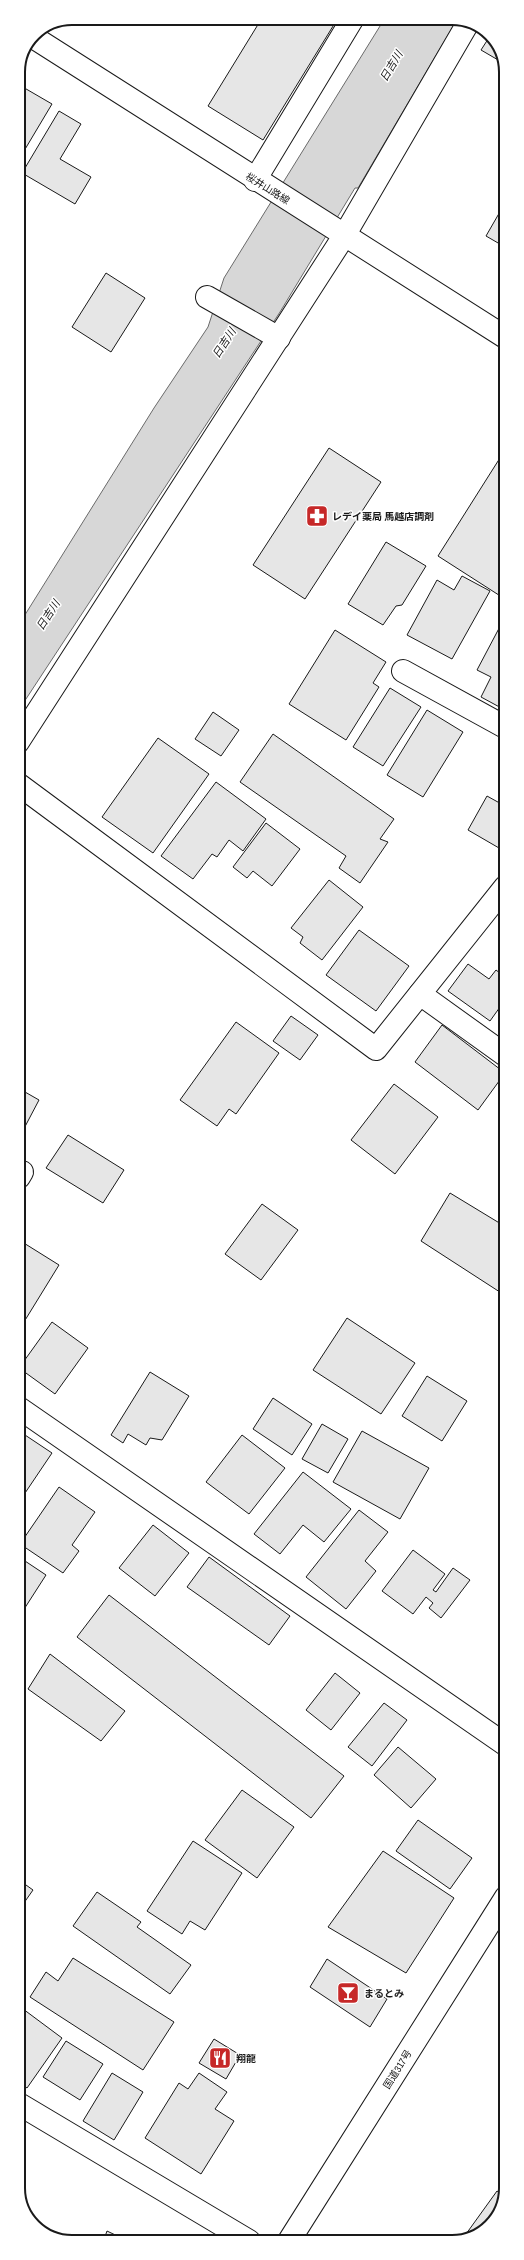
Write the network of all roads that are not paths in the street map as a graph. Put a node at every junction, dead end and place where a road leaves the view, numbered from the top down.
1 (349, 25) edge
2 (465, 27) edge
3 (38, 40) edge
4 (256, 181) junction
5 (343, 235) junction
6 (207, 297) dead end
7 (499, 333) edge
8 (277, 337) junction
9 (403, 671) dead end
10 (499, 724) edge
11 (25, 731) edge
12 (25, 789) edge
13 (499, 895) edge
14 (420, 994) junction
15 (499, 1050) edge
16 (25, 1412) edge
17 (499, 1740) edge
18 (499, 1908) edge
19 (25, 2108) edge
20 (237, 2235) edge
21 (293, 2235) edge

1 - 4 main road
2 - 5 main road
3 - 4 main road, 桜井山路線
4 - 5 main road, 桜井山路線
5 - 7 main road, 桜井山路線
5 - 8 main road
6 - 8 main road
8 - 11 main road
9 - 10 main road
12 - 14 main road
13 - 14 main road
14 - 15 main road
16 - 17 main road
18 - 21 main road, 国道317号
19 - 20 main road

